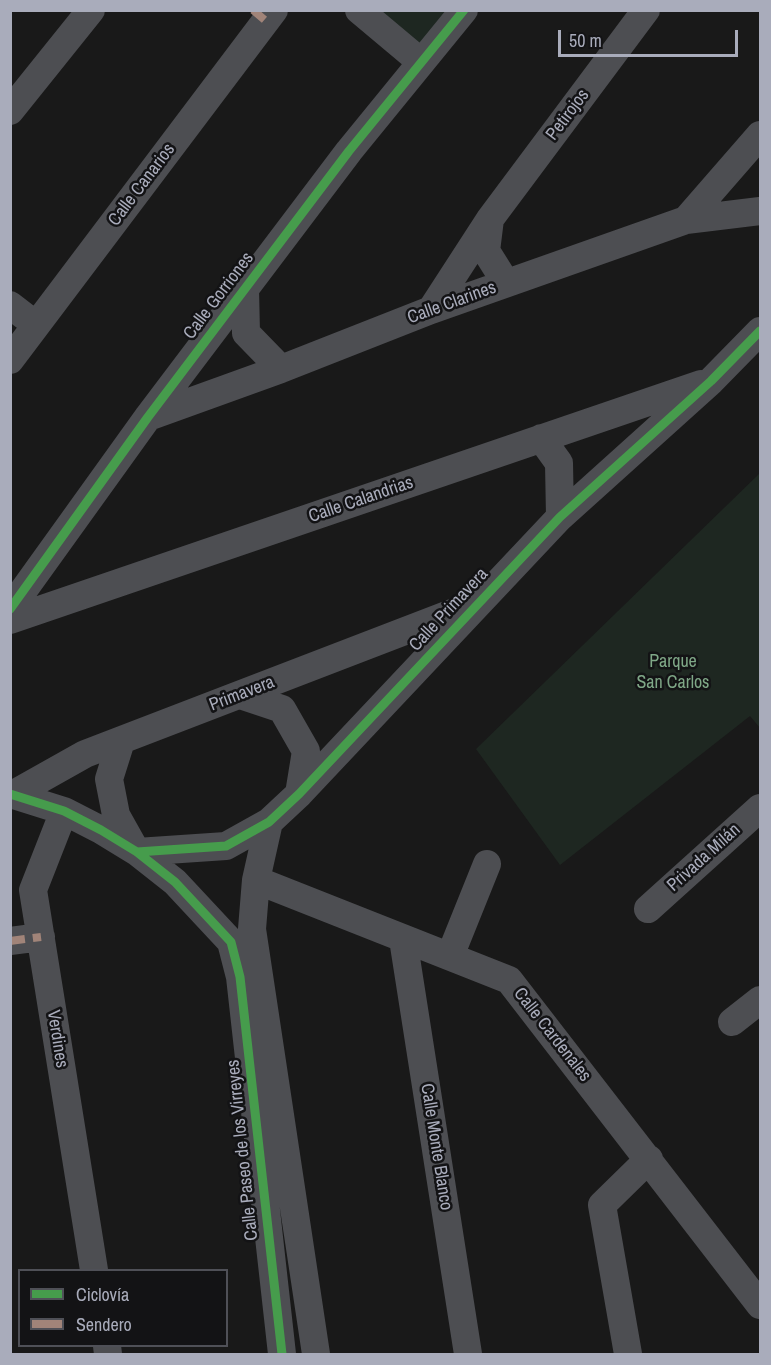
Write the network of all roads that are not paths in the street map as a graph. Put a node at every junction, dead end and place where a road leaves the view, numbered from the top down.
1 (91, 10) edge
2 (359, 10) edge
3 (646, 10) edge
4 (460, 12) edge
5 (264, 14) edge
6 (421, 62) junction
7 (10, 111) edge
8 (760, 135) edge
9 (741, 158) junction
10 (750, 212) edge
11 (489, 219) junction
12 (686, 220) junction
13 (506, 283) junction
14 (246, 288) junction
15 (10, 305) edge
16 (431, 310) junction
17 (36, 325) junction
18 (760, 331) edge
19 (10, 360) edge
20 (281, 369) junction
21 (711, 381) junction
22 (148, 417) junction
23 (542, 438) junction
24 (560, 517) junction
25 (478, 603) junction
26 (10, 609) edge
27 (10, 620) edge
28 (240, 695) junction
29 (121, 741) junction
30 (11, 794) edge
31 (299, 794) junction
32 (760, 808) edge
33 (64, 812) junction
34 (269, 822) junction
35 (136, 852) junction
36 (487, 864) dead end
37 (255, 880) junction
38 (648, 909) dead end
39 (241, 935) junction
40 (41, 937) junction
41 (404, 939) junction
42 (10, 941) edge
43 (450, 956) junction
44 (760, 1000) edge
45 (732, 1022) dead end
46 (649, 1159) junction
47 (94, 1269) edge
48 (760, 1305) edge
49 (282, 1354) edge
50 (316, 1354) edge
51 (468, 1354) edge
52 (628, 1354) edge

1 - 7 street
2 - 6 street
3 - 11 street, Petirojos
4 - 6 street, Calle Gorriones
5 - 17 street, Calle Canarios
6 - 14 street, Calle Gorriones
8 - 9 street
9 - 10 street
9 - 12 street
10 - 12 street, Calle Clarines
11 - 13 street
11 - 16 street, Petirojos
12 - 13 street, Calle Clarines
13 - 16 street, Calle Clarines
14 - 20 street
14 - 22 street, Calle Gorriones
15 - 17 street
16 - 20 street, Calle Clarines
17 - 19 street, Calle Canarios
18 - 21 street, Calle Primavera
20 - 22 street, Calle Clarines
21 - 23 street, Calle Calandrias
21 - 24 street, Calle Primavera
22 - 26 street, Calle Gorriones
23 - 24 street
23 - 27 street, Calle Calandrias
24 - 25 street, Calle Primavera
25 - 28 street, Primavera
25 - 31 street, Calle Primavera
28 - 29 street, Primavera
28 - 31 street
29 - 30 street, Primavera
29 - 35 street
30 - 33 street
31 - 34 street, Calle Primavera
32 - 38 street, Privada Milán
33 - 35 street
33 - 40 street, Verdines
34 - 35 street, Calle Primavera
34 - 37 street, Calle Paseo de los Virreyes
35 - 39 street
36 - 43 street
37 - 39 street, Calle Paseo de los Virreyes
37 - 41 street, Calle Cardenales
39 - 49 street, Calle Paseo de los Virreyes
39 - 50 street, Calle Paseo de los Virreyes
40 - 42 street
40 - 47 street, Verdines
41 - 43 street, Calle Cardenales
41 - 51 street, Calle Monte Blanco
43 - 46 street, Calle Cardenales
44 - 45 street
46 - 48 street, Calle Cardenales
46 - 52 street

